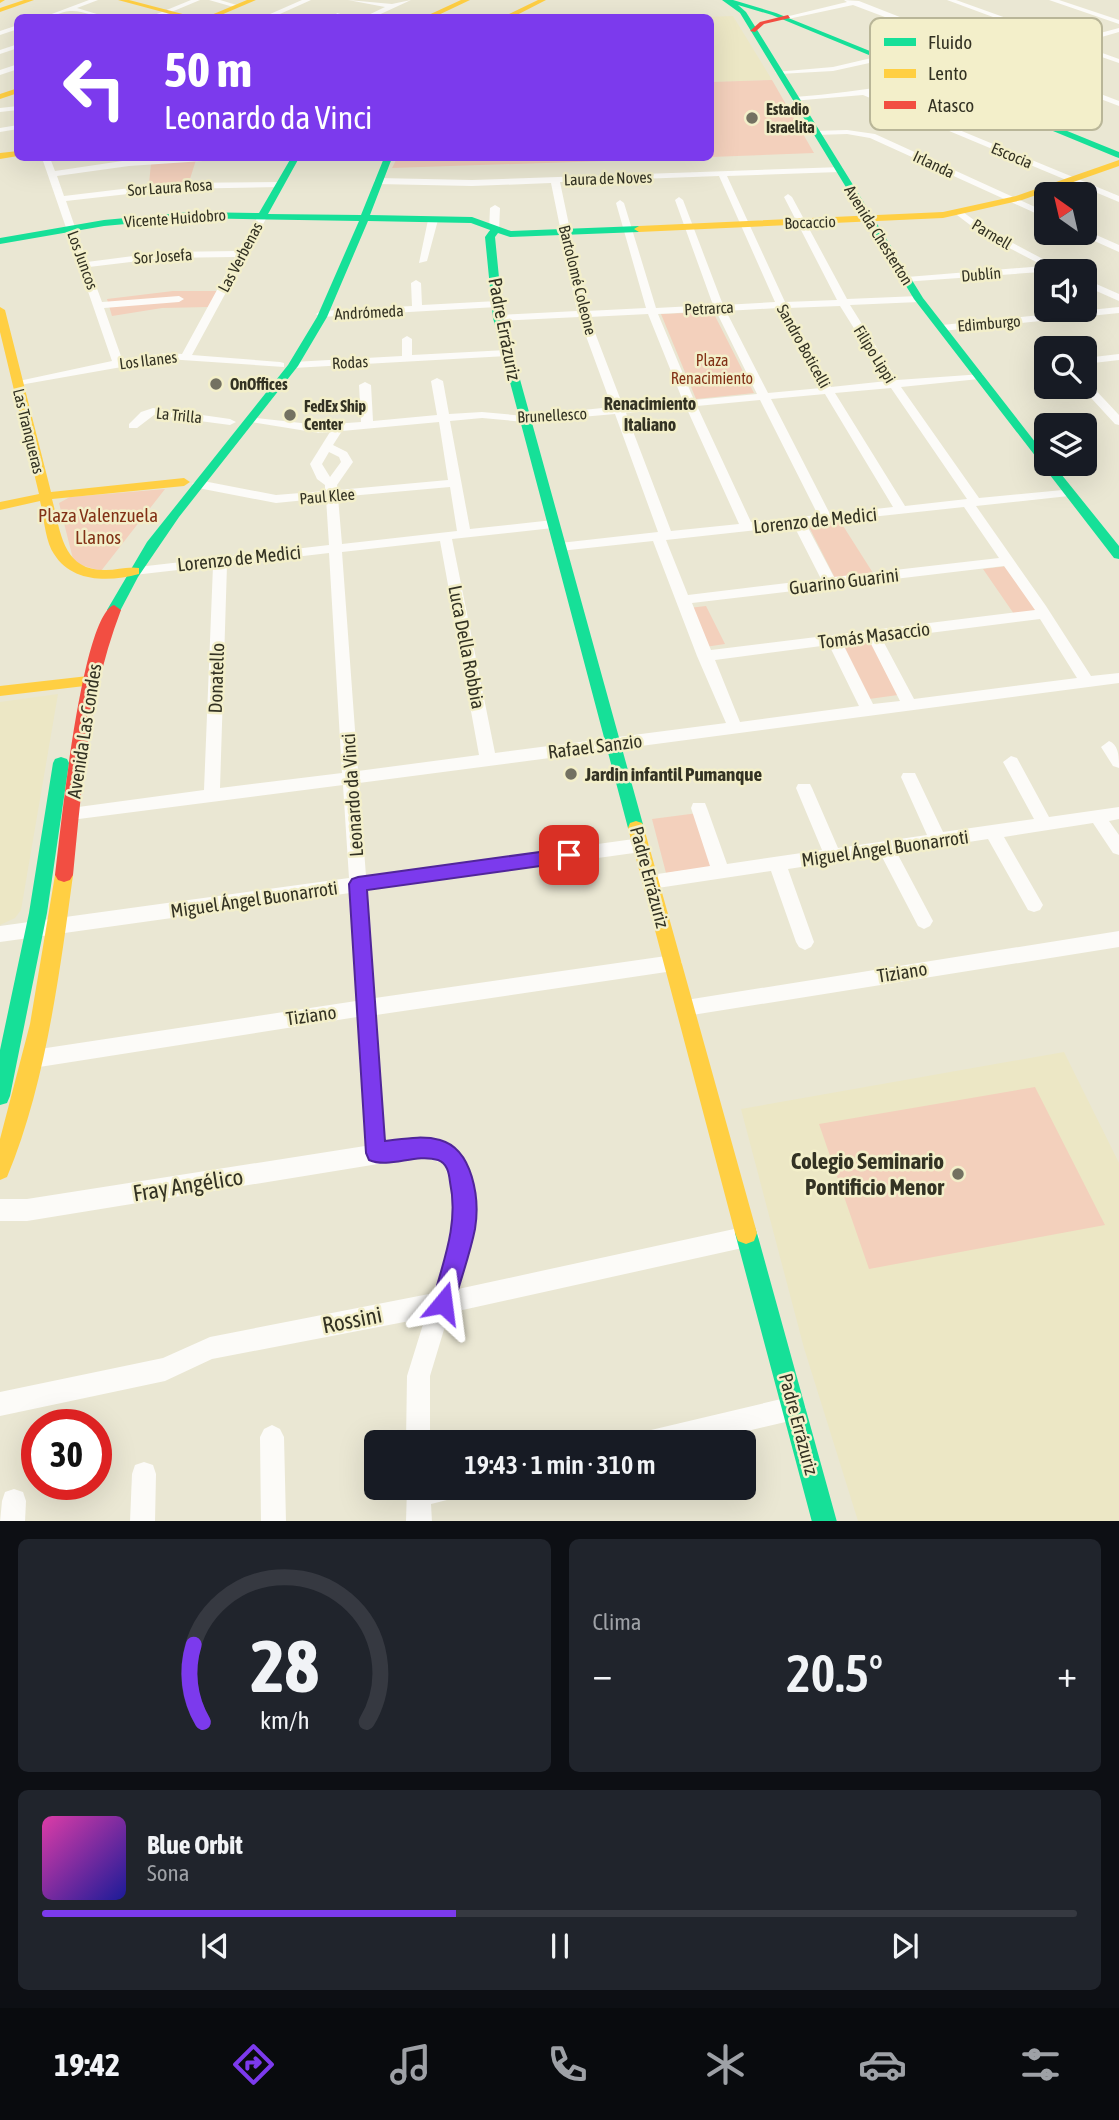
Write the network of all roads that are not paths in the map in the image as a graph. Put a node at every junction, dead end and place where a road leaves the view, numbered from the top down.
1 (31, 0) edge
2 (95, 0) edge
3 (121, 0) edge
4 (197, 0) edge
5 (212, 0) edge
6 (308, 0) edge
7 (355, 0) edge
8 (408, 0) edge
9 (467, 0) edge
10 (543, 0) edge
11 (554, 0) edge
12 (726, 0) edge
13 (738, 0) edge
14 (866, 0) edge
15 (950, 0) edge
16 (1052, 0) edge
17 (851, 1) edge
18 (245, 3) edge
19 (293, 6) junction
20 (394, 6) junction
21 (968, 7) junction
22 (990, 8) dead end
23 (70, 9) junction
24 (0, 10) edge
25 (314, 10) dead end
26 (954, 10) dead end
27 (167, 11) junction
28 (980, 11) junction
29 (56, 14) edge
30 (91, 14) edge
31 (160, 14) edge
32 (179, 14) edge
33 (217, 14) edge
34 (276, 14) edge
35 (375, 14) edge
36 (434, 14) edge
37 (513, 14) edge
38 (524, 14) edge
39 (785, 17) junction
40 (896, 18) edge
41 (1000, 18) edge
42 (1119, 22) edge
43 (755, 23) junction
44 (1119, 30) edge
45 (1102, 34) edge
46 (870, 52) edge
47 (870, 54) edge
48 (1102, 55) edge
49 (870, 60) edge
50 (1119, 61) edge
51 (779, 72) junction
52 (870, 93) edge
53 (866, 94) junction
54 (870, 96) edge
55 (1102, 97) edge
56 (795, 99) junction
57 (1119, 104) edge
58 (953, 130) edge
59 (1062, 130) edge
60 (816, 133) junction
61 (1119, 153) edge
62 (47, 161) edge
63 (158, 161) edge
64 (293, 161) edge
65 (376, 161) edge
66 (387, 161) edge
67 (1119, 163) edge
68 (839, 169) junction
69 (52, 174) junction
70 (722, 174) junction
71 (555, 180) junction
72 (1073, 180) junction
73 (378, 181) junction
74 (279, 184) junction
75 (788, 197) dead end
76 (61, 199) junction
77 (679, 200) dead end
78 (1119, 200) edge
79 (1016, 201) junction
80 (620, 203) dead end
81 (495, 208) dead end
82 (1034, 209) edge
83 (960, 213) junction
84 (263, 215) junction
85 (357, 218) junction
86 (433, 219) junction
87 (870, 220) junction
88 (801, 223) junction
89 (745, 225) junction
90 (689, 227) junction
91 (71, 228) junction
92 (628, 230) junction
93 (494, 231) junction
94 (565, 232) junction
95 (1097, 239) edge
96 (0, 241) edge
97 (1119, 249) edge
98 (242, 254) junction
99 (1038, 259) edge
100 (422, 261) dead end
101 (84, 265) junction
102 (1034, 271) edge
103 (907, 280) junction
104 (416, 283) dead end
105 (1097, 288) edge
106 (1119, 298) edge
107 (179, 299) dead end
108 (919, 299) junction
109 (843, 302) junction
110 (99, 305) junction
111 (781, 305) junction
112 (719, 308) junction
113 (417, 309) junction
114 (1119, 310) edge
115 (498, 311) junction
116 (652, 311) junction
117 (321, 314) junction
118 (583, 314) junction
119 (1, 318) edge
120 (942, 328) junction
121 (407, 339) dead end
122 (5, 351) edge
123 (507, 353) junction
124 (186, 356) junction
125 (1119, 357) edge
126 (407, 359) junction
127 (1097, 359) edge
128 (118, 363) junction
129 (286, 365) junction
130 (979, 376) junction
131 (437, 381) dead end
132 (18, 384) junction
133 (894, 384) junction
134 (365, 385) dead end
135 (828, 390) junction
136 (762, 397) junction
137 (1097, 398) edge
138 (690, 404) junction
139 (619, 410) junction
140 (443, 418) junction
141 (251, 419) junction
142 (525, 419) junction
143 (230, 422) junction
144 (1119, 422) edge
145 (368, 425) junction
146 (133, 426) dead end
147 (338, 428) junction
148 (1034, 446) edge
149 (327, 447) junction
150 (1057, 476) edge
151 (191, 483) junction
152 (456, 483) junction
153 (331, 490) junction
154 (1069, 492) junction
155 (45, 496) junction
156 (972, 503) junction
157 (0, 506) edge
158 (901, 510) junction
159 (826, 518) junction
160 (798, 522) junction
161 (553, 524) junction
162 (747, 527) junction
163 (464, 533) junction
164 (445, 535) junction
165 (662, 536) junction
166 (335, 547) junction
167 (560, 547) junction
168 (1119, 555) edge
169 (220, 560) junction
170 (1007, 561) junction
171 (134, 571) junction
172 (116, 576) junction
173 (830, 583) junction
174 (682, 600) junction
175 (1043, 614) junction
176 (873, 635) junction
177 (834, 640) junction
178 (704, 656) junction
179 (1119, 678) edge
180 (81, 682) junction
181 (1087, 682) junction
182 (0, 691) edge
183 (910, 705) junction
184 (869, 711) junction
185 (735, 728) junction
186 (614, 744) junction
187 (1109, 747) dead end
188 (488, 760) junction
189 (1011, 762) dead end
190 (1119, 762) edge
191 (909, 777) dead end
192 (351, 778) junction
193 (804, 788) dead end
194 (212, 796) junction
195 (699, 808) dead end
196 (1119, 813) edge
197 (71, 814) junction
198 (1097, 816) junction
199 (1045, 824) junction
200 (993, 832) junction
201 (938, 840) junction
202 (641, 845) junction
203 (886, 848) junction
204 (1119, 848) edge
205 (833, 855) junction
206 (777, 863) junction
207 (721, 872) junction
208 (651, 882) junction
209 (358, 884) junction
210 (1034, 905) dead end
211 (923, 921) dead end
212 (57, 928) junction
213 (34, 930) junction
214 (0, 934) edge
215 (1119, 939) edge
216 (805, 942) dead end
217 (673, 963) junction
218 (366, 1007) junction
219 (686, 1008) junction
220 (33, 1059) junction
221 (0, 1096) edge
222 (376, 1153) junction
223 (0, 1170) edge
224 (0, 1210) edge
225 (748, 1237) junction
226 (443, 1303) junction
227 (0, 1404) edge
228 (794, 1408) junction
229 (418, 1430) edge
230 (701, 1430) edge
231 (272, 1437) dead end
232 (144, 1474) dead end
233 (419, 1500) edge
234 (142, 1521) edge
235 (274, 1521) edge
236 (419, 1521) edge
237 (825, 1521) edge

1 - 24 main road
2 - 23 street
3 - 27 main road
4 - 27 street
5 - 18 street
6 - 19 street
7 - 20 street
8 - 20 street
9 - 36 main road
10 - 37 main road
11 - 38 main road
12 - 39 main road
12 - 43 main road, Avenida Chesterton
13 - 39 main road
14 - 17 street
15 - 21 street
16 - 42 street
17 - 39 street
17 - 40 street
18 - 33 main road
19 - 25 street
19 - 34 street
20 - 35 street
21 - 26 street
21 - 28 street
22 - 28 street
23 - 29 street
23 - 30 street
27 - 31 street
27 - 32 main road
28 - 41 street
39 - 43 main road
39 - 46 main road
39 - 47 main road
43 - 51 main road, Avenida Chesterton
44 - 45 street
48 - 50 street
49 - 51 street
51 - 56 main road, Avenida Chesterton
52 - 53 street
53 - 54 street, Escocia
53 - 56 street
55 - 57 street
56 - 60 main road, Avenida Chesterton
58 - 72 street, Escocia
59 - 61 main road
60 - 68 main road, Avenida Chesterton
60 - 79 street, Irlanda
62 - 69 street, Los Juncos
63 - 69 street
64 - 74 main road, Las Verbenas
65 - 85 main road, Avenida Las Condes
66 - 73 main road, Avenida Las Condes
67 - 72 main road, Bocaccio
68 - 70 street, Laura de Noves
68 - 87 main road, Avenida Chesterton
69 - 76 street, Los Juncos
70 - 71 street, Laura de Noves
70 - 89 street, Sandro Boticelli
71 - 73 street, Laura de Noves
71 - 94 street, Bartolomé Coleone
72 - 78 street, Escocia
72 - 79 main road, Bocaccio
73 - 85 main road, Avenida Las Condes
74 - 76 street, Sor Laura Rosa
74 - 84 main road, Las Verbenas
75 - 88 street, Filipo Lippi
76 - 91 street, Los Juncos
77 - 90 street
79 - 82 street, Irlanda
79 - 83 main road, Bocaccio
80 - 92 street
81 - 93 street
83 - 87 main road, Bocaccio
83 - 99 street, Parnell
84 - 85 main road, Vicente Huidobro
84 - 91 main road, Vicente Huidobro
84 - 98 street, Las Verbenas
85 - 86 main road, Bocaccio
85 - 117 main road, Avenida Las Condes
85 - 129 main road, Avenida Las Condes
86 - 93 main road, Bocaccio
86 - 100 street
87 - 88 main road, Bocaccio
87 - 103 main road, Avenida Chesterton
88 - 89 main road, Bocaccio
88 - 109 street, Filipo Lippi
89 - 90 main road, Bocaccio
89 - 111 street, Sandro Boticelli
90 - 92 main road, Bocaccio
90 - 112 street
91 - 96 main road, Vicente Huidobro
91 - 101 street, Los Juncos
92 - 94 main road, Bocaccio
92 - 116 street
93 - 94 main road, Bocaccio
93 - 115 main road, Padre Errázuriz
94 - 118 street, Bartolomé Coleone
95 - 97 street
98 - 101 street, Sor Josefa
98 - 124 street, Las Verbenas
101 - 110 street, Los Juncos
102 - 103 street, Dublín
103 - 108 main road, Avenida Chesterton
104 - 113 street, Andrómeda
105 - 106 street
107 - 110 street
108 - 109 street, Petrarca
108 - 120 main road, Avenida Chesterton
109 - 111 street, Petrarca
109 - 133 street, Filipo Lippi
110 - 128 street, Los Juncos
111 - 112 street, Petrarca
111 - 135 street, Sandro Boticelli
112 - 116 street, Petrarca
112 - 136 street
113 - 115 street, Andrómeda
113 - 117 street, Andrómeda
114 - 120 street, Edimburgo
115 - 118 street, Petrarca
115 - 123 main road, Padre Errázuriz
116 - 118 street, Petrarca
116 - 138 street
117 - 129 main road, Avenida Las Condes
118 - 139 street, Bartolomé Coleone
119 - 122 main road, Las Tranqueras
120 - 130 main road, Avenida Chesterton
121 - 126 street
122 - 132 main road, Las Tranqueras
123 - 126 street, Rodas
123 - 142 main road, Padre Errázuriz
124 - 128 street, Los Ilanes
124 - 129 street, Los Ilanes
125 - 127 street
126 - 129 street, Rodas
128 - 132 street, Los Ilanes
129 - 141 main road, Avenida Las Condes
129 - 143 main road, Avenida Las Condes
130 - 133 street, Brunellesco
130 - 148 main road, Avenida Chesterton
131 - 140 street
132 - 155 main road, Las Tranqueras
133 - 135 street, Brunellesco
133 - 156 street, Filipo Lippi
134 - 145 street
135 - 136 street, Brunellesco
135 - 158 street, Sandro Boticelli
136 - 138 street, Brunellesco
136 - 159 street
137 - 144 street
138 - 139 street, Brunellesco
138 - 162 street
139 - 142 street, Brunellesco
139 - 165 street, Bartolomé Coleone
140 - 142 street, Brunellesco
140 - 145 street, Brunellesco
140 - 152 street
141 - 147 street, Brunellesco
141 - 151 main road, Avenida Las Condes
142 - 161 main road, Padre Errázuriz
143 - 146 street, La Trilla
143 - 151 main road, Avenida Las Condes
145 - 147 street, Brunellesco
147 - 149 street, Leonardo da Vinci
149 - 153 street, Leonardo da Vinci
149 - 153 street
150 - 154 main road, Avenida Chesterton
151 - 153 street, Paul Klee
151 - 155 main road
151 - 171 main road, Avenida Las Condes
151 - 172 main road, Avenida Las Condes
152 - 153 street, Paul Klee
152 - 163 street
153 - 166 street, Leonardo da Vinci
154 - 156 street, Lorenzo de Medici
154 - 168 main road, Avenida Chesterton
155 - 157 main road
155 - 172 main road, Las Tranqueras
156 - 158 street, Lorenzo de Medici
156 - 170 street, Filipo Lippi
158 - 159 street, Lorenzo de Medici
159 - 160 street, Lorenzo de Medici
160 - 162 street, Lorenzo de Medici
160 - 173 street
161 - 163 street, Lorenzo de Medici
161 - 167 main road, Padre Errázuriz
162 - 165 street, Lorenzo de Medici
163 - 164 street, Lorenzo de Medici
164 - 166 street, Lorenzo de Medici
164 - 188 street, Luca Della Robbia
165 - 167 street, Lorenzo de Medici
165 - 174 street, Bartolomé Coleone
166 - 169 street, Lorenzo de Medici
166 - 192 street, Leonardo da Vinci
167 - 186 main road, Padre Errázuriz
169 - 171 street, Lorenzo de Medici
169 - 194 street, Donatello
170 - 173 street, Guarino Guarini
170 - 175 street, Filipo Lippi
171 - 172 main road, Las Tranqueras
171 - 180 main road, Avenida Las Condes
172 - 180 main road, Avenida Las Condes
173 - 174 street, Guarino Guarini
174 - 178 street, Bartolomé Coleone
175 - 176 street, Tomás Masaccio
175 - 181 street, Filipo Lippi
176 - 177 street, Tomás Masaccio
176 - 183 street
177 - 178 street, Tomás Masaccio
177 - 184 street
178 - 185 street, Bartolomé Coleone
179 - 181 street, Rafael Sanzio
180 - 182 main road
180 - 197 main road, Avenida Las Condes
180 - 213 main road, Avenida Las Condes
181 - 183 street, Rafael Sanzio
183 - 184 street, Rafael Sanzio
184 - 185 street, Rafael Sanzio
185 - 186 street, Rafael Sanzio
186 - 188 street, Rafael Sanzio
186 - 202 main road, Padre Errázuriz
187 - 190 street
188 - 192 street, Rafael Sanzio
189 - 199 street
191 - 201 street
192 - 194 street, Rafael Sanzio
192 - 209 street, Leonardo da Vinci
193 - 205 street
194 - 197 street, Rafael Sanzio
195 - 207 street
196 - 198 street, Miguel Ángel Buonarroti
197 - 212 main road, Avenida Las Condes
198 - 199 street, Miguel Ángel Buonarroti
198 - 204 street
199 - 200 street, Miguel Ángel Buonarroti
200 - 201 street, Miguel Ángel Buonarroti
200 - 210 street
201 - 203 street, Miguel Ángel Buonarroti
202 - 208 main road, Padre Errázuriz
202 - 209 street, Miguel Ángel Buonarroti
203 - 205 street, Miguel Ángel Buonarroti
203 - 211 street
205 - 206 street, Miguel Ángel Buonarroti
206 - 207 street, Miguel Ángel Buonarroti
206 - 216 street
207 - 208 street, Miguel Ángel Buonarroti
208 - 217 main road, Padre Errázuriz
209 - 212 street, Miguel Ángel Buonarroti
209 - 218 street, Leonardo da Vinci
212 - 213 street, Miguel Ángel Buonarroti
212 - 220 main road, Avenida Las Condes
213 - 214 street, Miguel Ángel Buonarroti
213 - 221 main road, Avenida Las Condes
215 - 219 street, Tiziano
217 - 218 street, Tiziano
217 - 219 main road, Padre Errázuriz
218 - 220 street, Tiziano
218 - 222 street, Leonardo da Vinci
219 - 225 main road, Padre Errázuriz
220 - 223 main road, Avenida Las Condes
222 - 224 street, Fray Angélico
222 - 226 street
225 - 226 street, Rossini
225 - 228 main road, Padre Errázuriz
226 - 227 street, Rossini
226 - 229 street
228 - 230 street
228 - 237 main road, Padre Errázuriz
231 - 235 street
232 - 234 street
233 - 236 street

